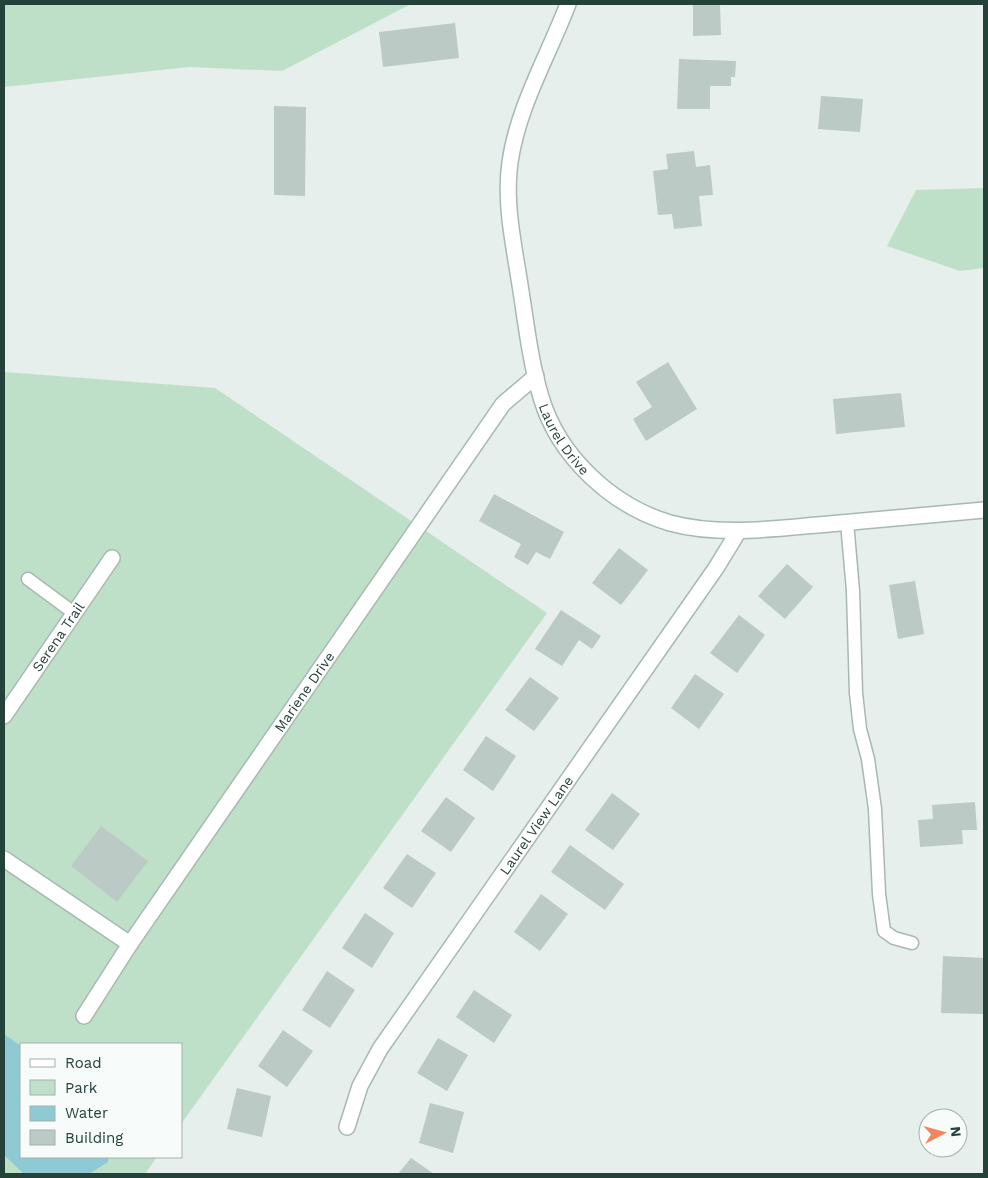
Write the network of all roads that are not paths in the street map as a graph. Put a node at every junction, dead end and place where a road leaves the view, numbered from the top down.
1 (568, 4) edge
2 (536, 376) junction
3 (984, 510) edge
4 (847, 522) junction
5 (738, 532) junction
6 (112, 558) dead end
7 (28, 579) dead end
8 (74, 613) junction
9 (4, 716) edge
10 (4, 859) edge
11 (912, 942) dead end
12 (130, 944) junction
13 (84, 1016) dead end
14 (347, 1127) dead end

1 - 2 street, Laurel Drive
2 - 5 street, Laurel Drive
2 - 12 street, Mariene Drive
3 - 4 street, Laurel Drive
4 - 5 street, Laurel Drive
4 - 11 lane
5 - 14 street, Laurel View Lane
6 - 8 street, Serena Trail
7 - 8 lane
8 - 9 street, Serena Trail
10 - 12 street
12 - 13 street, Mariene Drive

